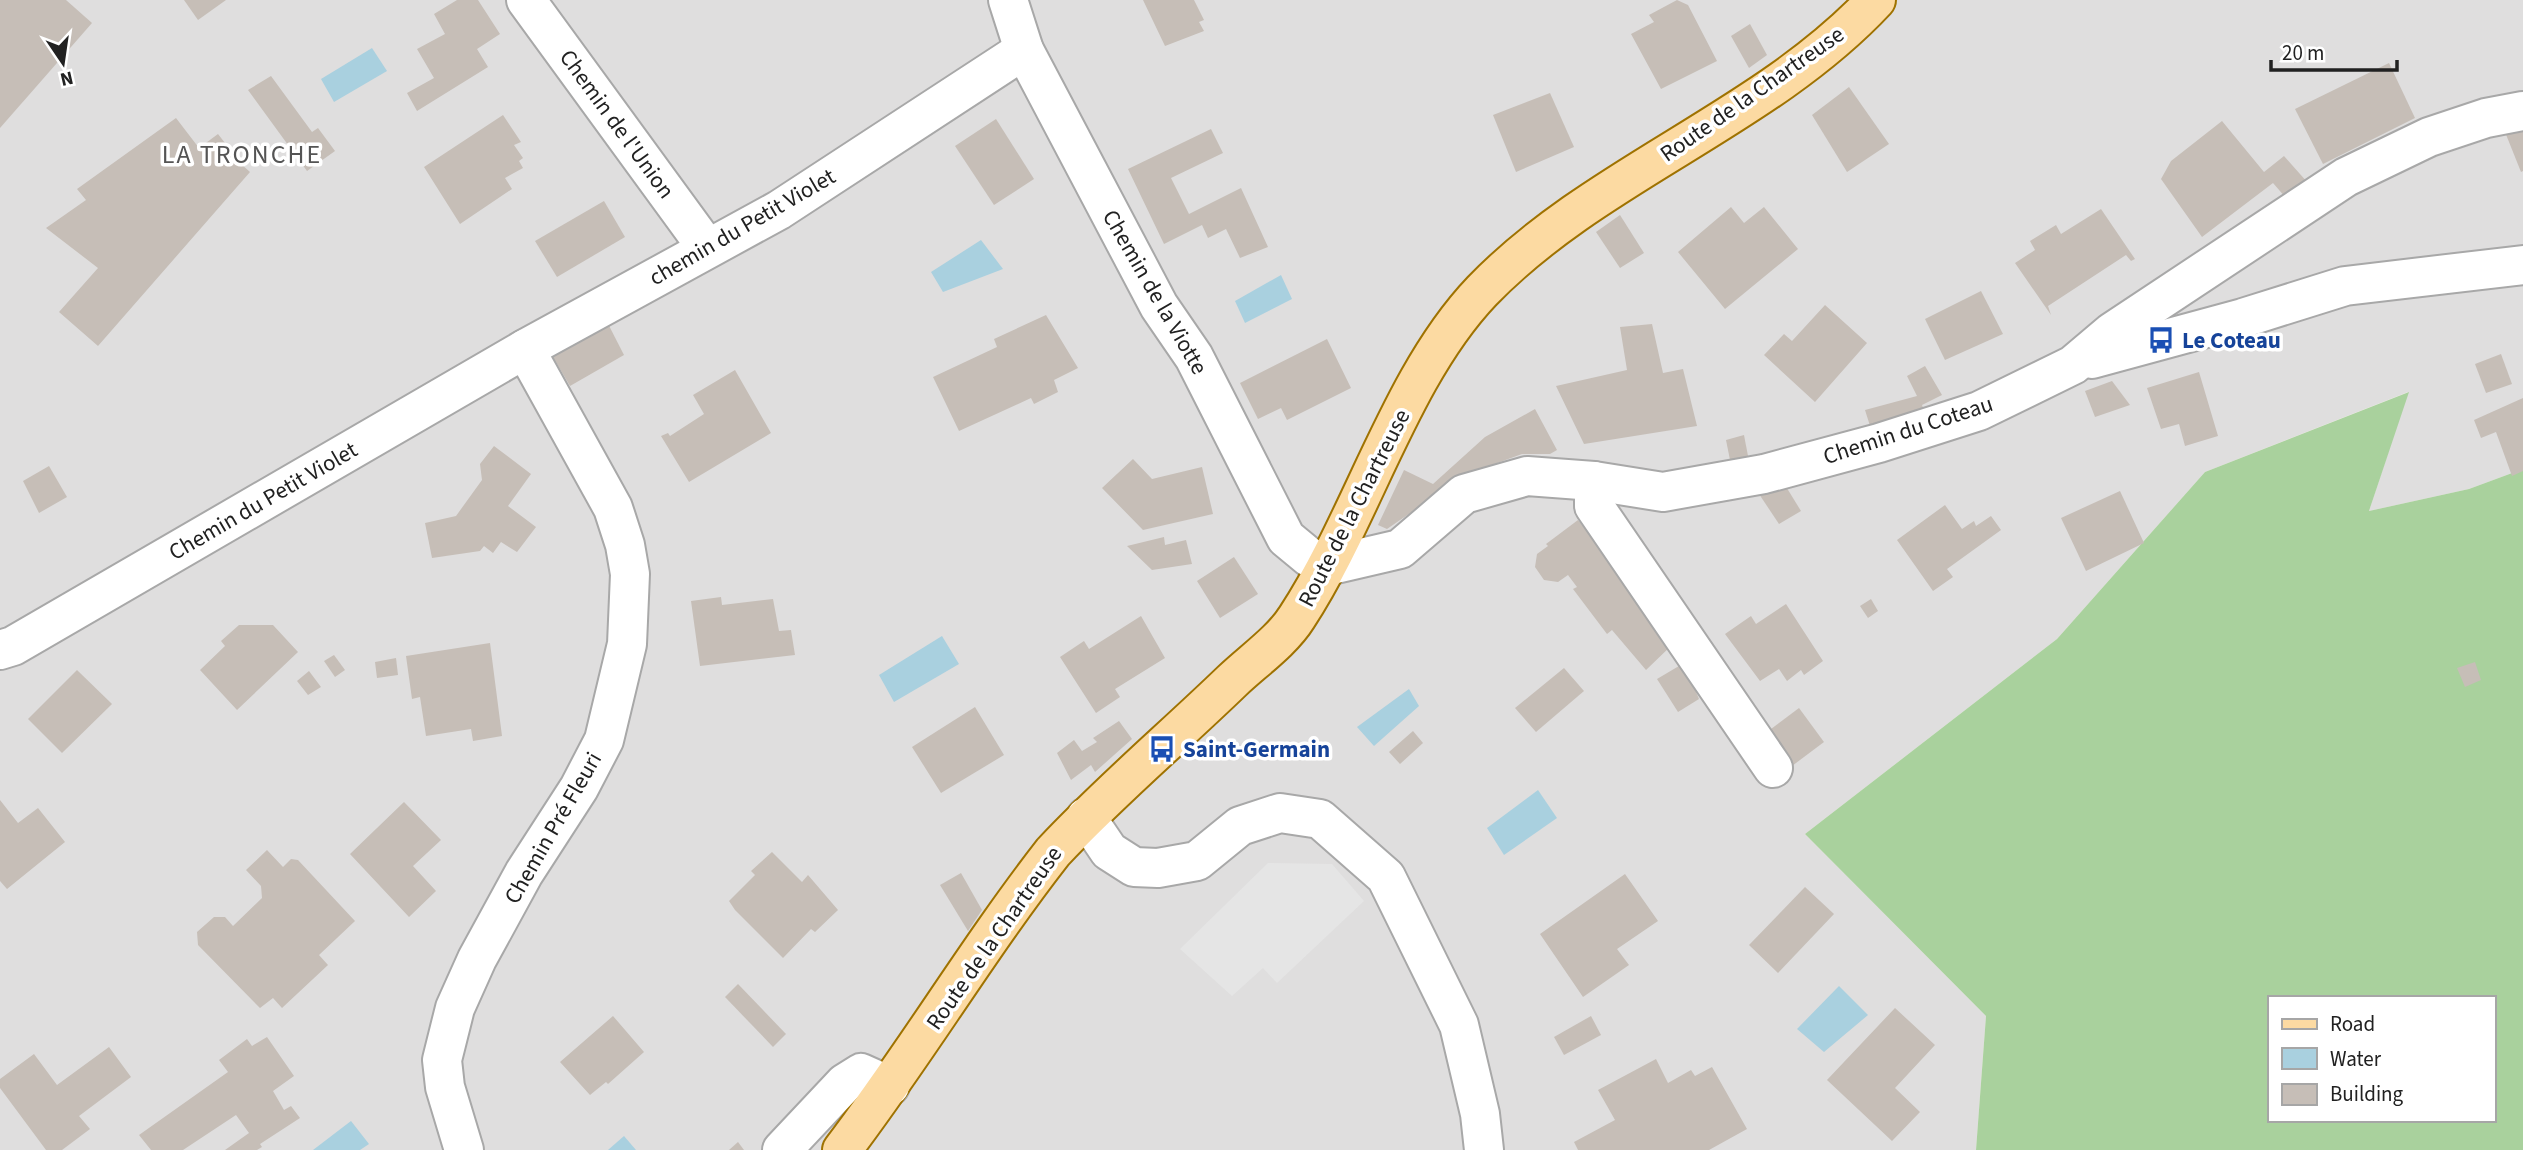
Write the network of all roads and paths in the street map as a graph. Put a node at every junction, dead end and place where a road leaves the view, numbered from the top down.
1 (526, 0) edge
2 (1008, 0) edge
3 (1876, 0) edge
4 (1024, 50) junction
5 (2523, 111) edge
6 (707, 248) junction
7 (2523, 265) edge
8 (525, 349) junction
9 (2073, 365) junction
10 (1594, 481) junction
11 (1326, 566) junction
12 (0, 650) edge
13 (1773, 768) dead end
14 (1086, 817) junction
15 (890, 1086) junction
16 (464, 1150) edge
17 (782, 1150) edge
18 (842, 1150) edge
19 (1484, 1150) edge

1 - 6 street, Chemin de l'Union
2 - 4 street, Chemin de la Viotte
3 - 11 main road, Route de la Chartreuse
4 - 6 street, chemin du Petit Violet
4 - 11 street, Chemin de la Viotte
5 - 9 street, Chemin du Coteau
6 - 8 street, chemin du Petit Violet
7 - 9 street
8 - 12 street, Chemin du Petit Violet
8 - 16 street, Chemin Pré Fleuri
9 - 10 street, Chemin du Coteau
10 - 11 street, Chemin du Coteau
10 - 13 street
11 - 14 main road, Route de la Chartreuse
14 - 15 main road, Route de la Chartreuse
14 - 19 street
15 - 17 street
15 - 18 main road, Route de la Chartreuse

